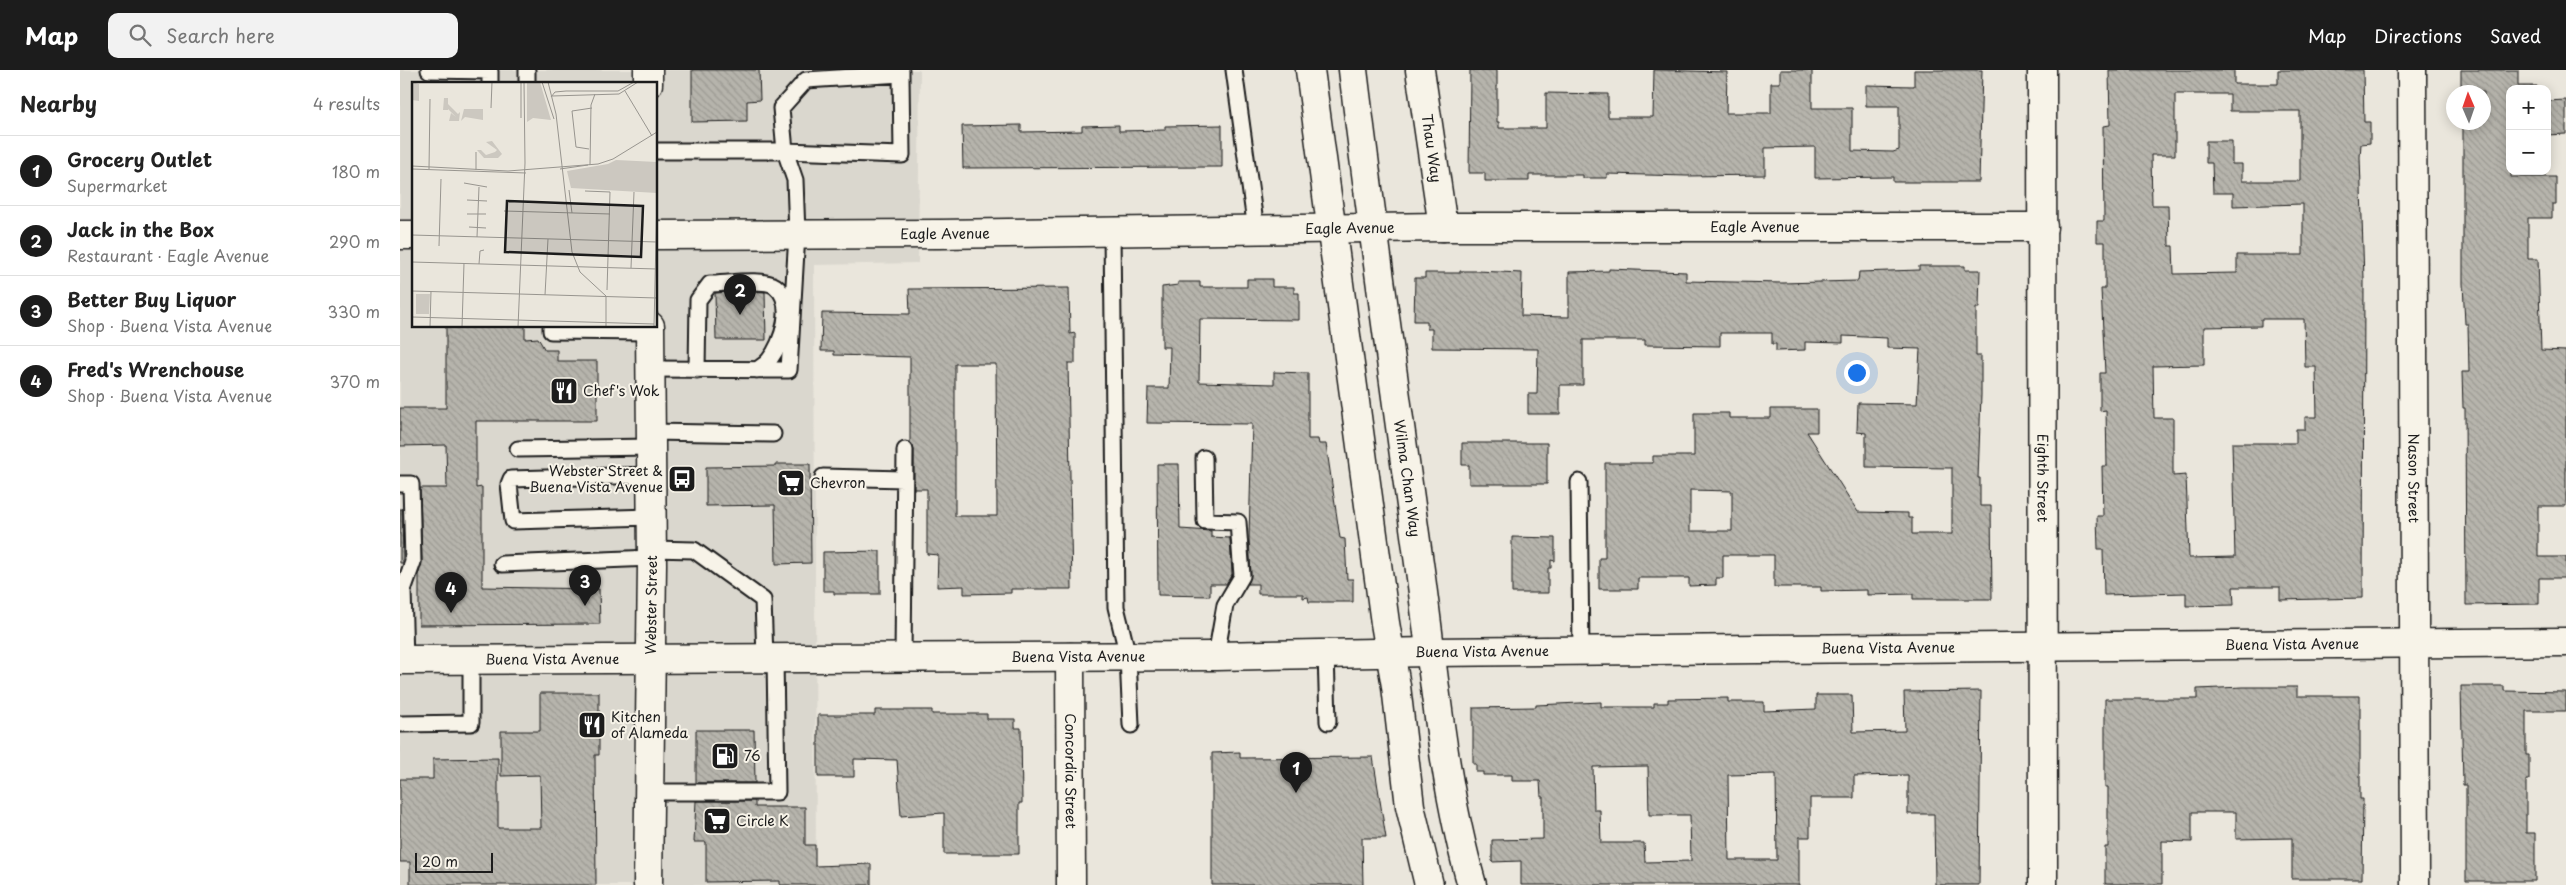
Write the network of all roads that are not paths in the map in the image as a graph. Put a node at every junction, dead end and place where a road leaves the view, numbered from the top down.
1 (427, 70) edge
2 (1234, 70) edge
3 (1310, 70) edge
4 (1353, 70) edge
5 (1420, 70) edge
6 (2042, 70) edge
7 (2412, 70) edge
8 (901, 72) edge
9 (867, 73) edge
10 (490, 82) edge
11 (658, 151) edge
12 (784, 151) junction
13 (1443, 227) junction
14 (2043, 227) junction
15 (1330, 228) junction
16 (1371, 228) junction
17 (1256, 230) junction
18 (1112, 232) junction
19 (797, 234) junction
20 (658, 235) edge
21 (551, 328) edge
22 (650, 329) edge
23 (650, 369) junction
24 (697, 370) junction
25 (757, 370) junction
26 (773, 434) dead end
27 (651, 440) junction
28 (518, 449) dead end
29 (905, 450) dead end
30 (1204, 458) dead end
31 (651, 475) junction
32 (823, 477) dead end
33 (904, 479) junction
34 (1579, 482) dead end
35 (400, 484) edge
36 (651, 516) junction
37 (652, 554) junction
38 (502, 564) dead end
39 (402, 590) edge
40 (2566, 642) edge
41 (2414, 644) junction
42 (2042, 646) junction
43 (1581, 651) junction
44 (1390, 652) junction
45 (1431, 652) junction
46 (1326, 653) junction
47 (1128, 656) junction
48 (1216, 656) junction
49 (903, 657) junction
50 (1070, 657) junction
51 (770, 658) junction
52 (471, 659) junction
53 (650, 659) junction
54 (402, 660) edge
55 (1328, 722) dead end
56 (400, 724) edge
57 (1131, 725) dead end
58 (648, 792) junction
59 (648, 885) edge
60 (1071, 885) edge
61 (1429, 885) edge
62 (1472, 885) edge
63 (2043, 885) edge
64 (2415, 885) edge

1 - 10 lane
2 - 17 lane
3 - 15 street
4 - 16 street, Wilma Chan Way
5 - 13 street, Thau Way
6 - 14 street, Eighth Street
7 - 41 street, Nason Street
8 - 9 lane
8 - 12 lane
9 - 12 lane
11 - 12 lane
12 - 19 lane
13 - 14 street, Eagle Avenue
13 - 16 street, Eagle Avenue
14 - 42 street, Eighth Street
15 - 16 street, Eagle Avenue
15 - 17 street, Eagle Avenue
15 - 44 street
16 - 45 street, Wilma Chan Way
17 - 18 street, Eagle Avenue
18 - 19 street, Eagle Avenue
18 - 47 lane
19 - 20 street, Eagle Avenue
19 - 25 lane
21 - 22 lane
22 - 23 street, Webster Street
23 - 24 lane
23 - 27 street, Webster Street
24 - 25 lane
24 - 25 lane
26 - 27 lane
27 - 28 lane
27 - 31 street, Webster Street
29 - 33 lane
30 - 48 lane
31 - 36 street, Webster Street
31 - 36 lane
32 - 33 lane
33 - 49 lane
34 - 43 lane
35 - 39 lane
36 - 37 street, Webster Street
37 - 38 lane
37 - 51 lane
37 - 53 street, Webster Street
39 - 54 lane
40 - 41 street, Buena Vista Avenue
41 - 42 street, Buena Vista Avenue
41 - 64 street, Nason Street
42 - 43 street, Buena Vista Avenue
42 - 63 street, Eighth Street
43 - 45 street, Buena Vista Avenue
44 - 45 street, Buena Vista Avenue
44 - 46 street, Buena Vista Avenue
44 - 61 street
45 - 62 street, Wilma Chan Way
46 - 48 street, Buena Vista Avenue
46 - 55 lane
47 - 48 street, Buena Vista Avenue
47 - 50 street, Buena Vista Avenue
47 - 57 lane
49 - 50 street, Buena Vista Avenue
49 - 51 street, Buena Vista Avenue
50 - 60 street, Concordia Street
51 - 53 street, Buena Vista Avenue
51 - 58 lane
52 - 53 street, Buena Vista Avenue
52 - 54 street, Buena Vista Avenue
52 - 56 lane
53 - 58 street, Webster Street
58 - 59 street, Webster Street

